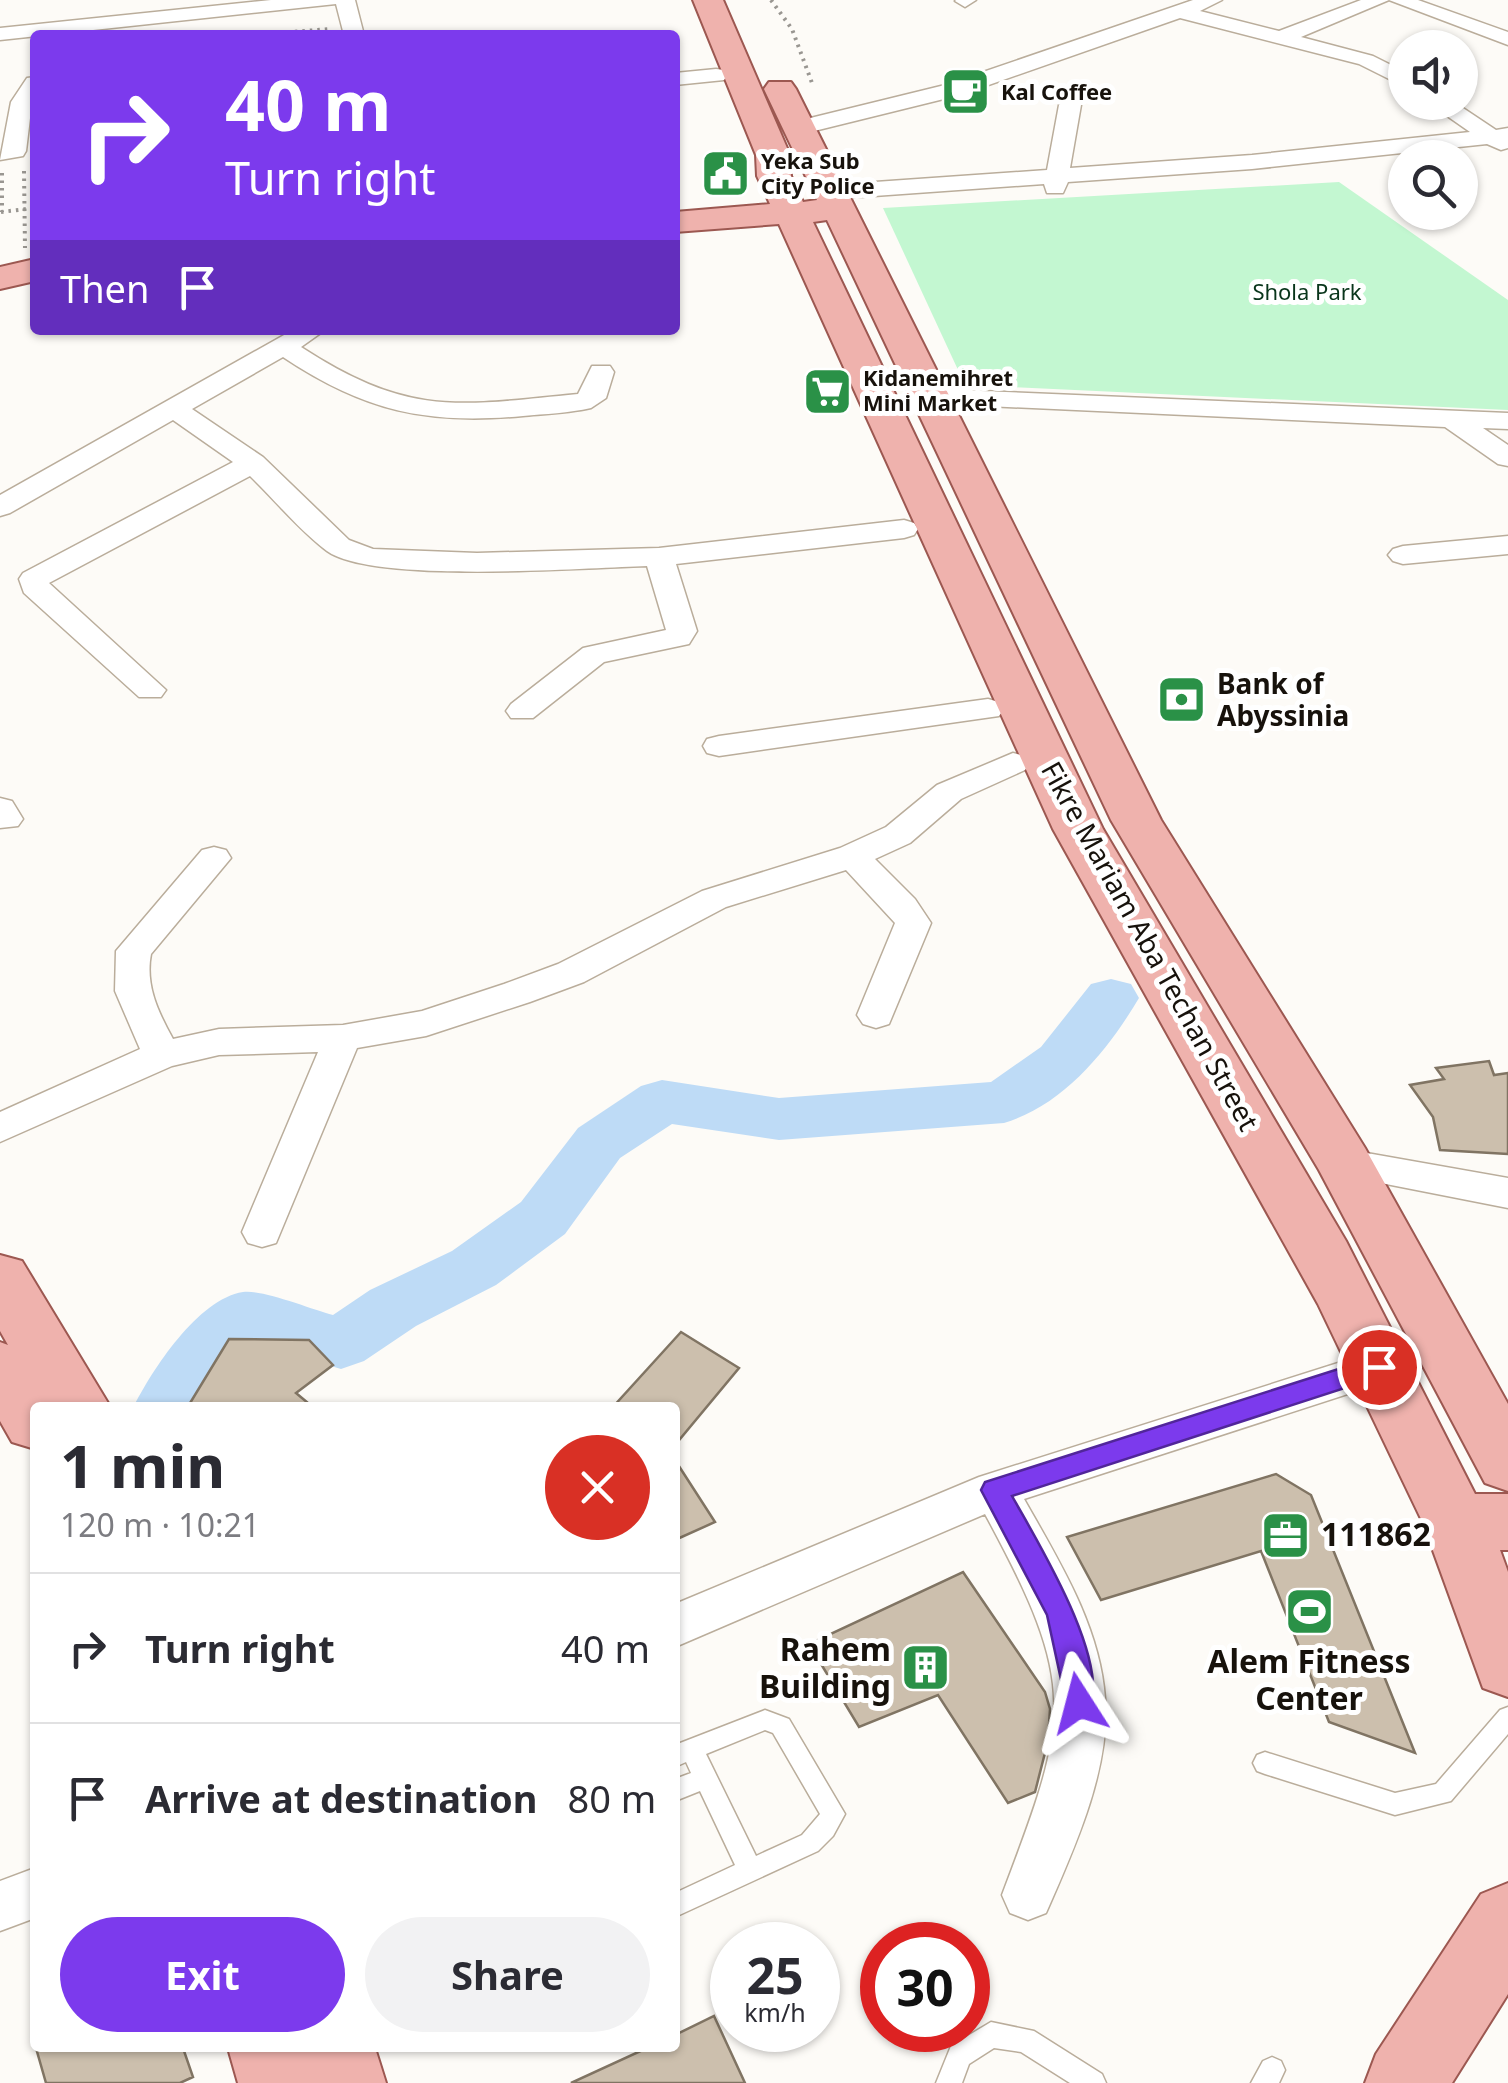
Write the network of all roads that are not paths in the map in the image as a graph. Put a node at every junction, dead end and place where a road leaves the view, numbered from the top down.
1 (330, 0) edge
2 (345, 0) edge
3 (685, 0) edge
4 (708, 0) edge
5 (1212, 0) edge
6 (1379, 0) edge
7 (1399, 0) edge
8 (1180, 12) junction
9 (39, 26) edge
10 (353, 30) edge
11 (0, 34) edge
12 (1280, 38) junction
13 (1508, 39) edge
14 (762, 49) dead end
15 (1388, 71) edge
16 (716, 75) junction
17 (680, 79) edge
18 (30, 90) edge
19 (1070, 105) dead end
20 (1469, 120) edge
21 (798, 128) junction
22 (1503, 140) edge
23 (15, 151) edge
24 (1056, 183) junction
25 (784, 195) junction
26 (836, 201) junction
27 (680, 205) edge
28 (680, 221) edge
29 (816, 261) junction
30 (24, 273) edge
31 (0, 292) edge
32 (305, 335) edge
33 (286, 348) junction
34 (601, 372) dead end
35 (931, 397) junction
36 (174, 409) junction
37 (1455, 421) junction
38 (1508, 421) edge
39 (1508, 458) edge
40 (253, 462) junction
41 (0, 507) edge
42 (904, 529) junction
43 (1508, 545) edge
44 (1403, 555) dead end
45 (659, 557) junction
46 (150, 690) dead end
47 (988, 708) junction
48 (522, 711) dead end
49 (719, 746) dead end
50 (1013, 763) junction
51 (1136, 820) junction
52 (1078, 829) junction
53 (852, 856) junction
54 (214, 858) dead end
55 (876, 1015) dead end
56 (343, 1038) junction
57 (162, 1055) junction
58 (0, 1128) edge
59 (1344, 1163) junction
60 (1508, 1193) edge
61 (262, 1232) dead end
62 (0, 1278) edge
63 (1343, 1292) junction
64 (0, 1367) edge
65 (1379, 1367) junction
66 (75, 1402) edge
67 (30, 1415) edge
68 (1508, 1464) edge
69 (995, 1490) junction
70 (1482, 1523) edge
71 (680, 1624) edge
72 (1508, 1666) edge
73 (1508, 1717) edge
74 (683, 1752) edge
75 (1265, 1763) dead end
76 (705, 1778) junction
77 (680, 1788) edge
78 (750, 1870) junction
79 (30, 1895) edge
80 (1028, 1895) dead end
81 (680, 1903) edge
82 (0, 1906) edge
83 (1508, 1920) edge
84 (269, 2052) edge
85 (335, 2052) edge
86 (278, 2083) edge
87 (346, 2083) edge
88 (949, 2083) edge
89 (1093, 2083) edge
90 (1405, 2083) edge

1 - 9 street
2 - 10 street
3 - 16 main road
4 - 25 main road, Fikre Mariam Aba Techan Street
5 - 8 street
6 - 12 street
7 - 13 street
8 - 12 street
8 - 21 street
9 - 11 street
12 - 15 street
14 - 21 main road, Fikre Mariam Aba Techan Street
16 - 17 street
16 - 25 main road
18 - 23 street
19 - 24 street
20 - 22 street
21 - 26 main road, Fikre Mariam Aba Techan Street
22 - 24 street
24 - 26 street
25 - 26 main road
25 - 27 main road
25 - 28 main road
25 - 29 main road, Fikre Mariam Aba Techan Street
26 - 35 main road, Fikre Mariam Aba Techan Street
29 - 42 main road
29 - 52 main road, Fikre Mariam Aba Techan Street
30 - 31 main road
32 - 33 street
33 - 34 street
33 - 36 street
35 - 37 street
35 - 51 main road, Fikre Mariam Aba Techan Street
36 - 40 street
36 - 41 street
37 - 38 street
37 - 39 street
40 - 45 street
40 - 46 street
42 - 45 street
42 - 47 main road
43 - 44 street
45 - 48 street
47 - 49 street
47 - 50 main road
50 - 53 street
50 - 63 main road
51 - 52 main road
51 - 59 main road, Fikre Mariam Aba Techan Street
52 - 63 main road, Fikre Mariam Aba Techan Street
53 - 55 street
53 - 56 street
54 - 57 street
56 - 57 street
56 - 61 street
57 - 58 street
59 - 60 street
59 - 68 main road, Fikre Mariam Aba Techan Street
62 - 66 main road
63 - 65 main road, Fikre Mariam Aba Techan Street
64 - 67 main road
65 - 69 street
65 - 70 main road, Fikre Mariam Aba Techan Street
69 - 71 street
69 - 80 street
70 - 72 main road, Fikre Mariam Aba Techan Street
73 - 75 lane
74 - 76 lane
74 - 78 lane
76 - 77 lane
76 - 78 lane
78 - 81 lane
79 - 82 street
83 - 90 main road
84 - 86 main road
85 - 87 main road
88 - 89 lane

